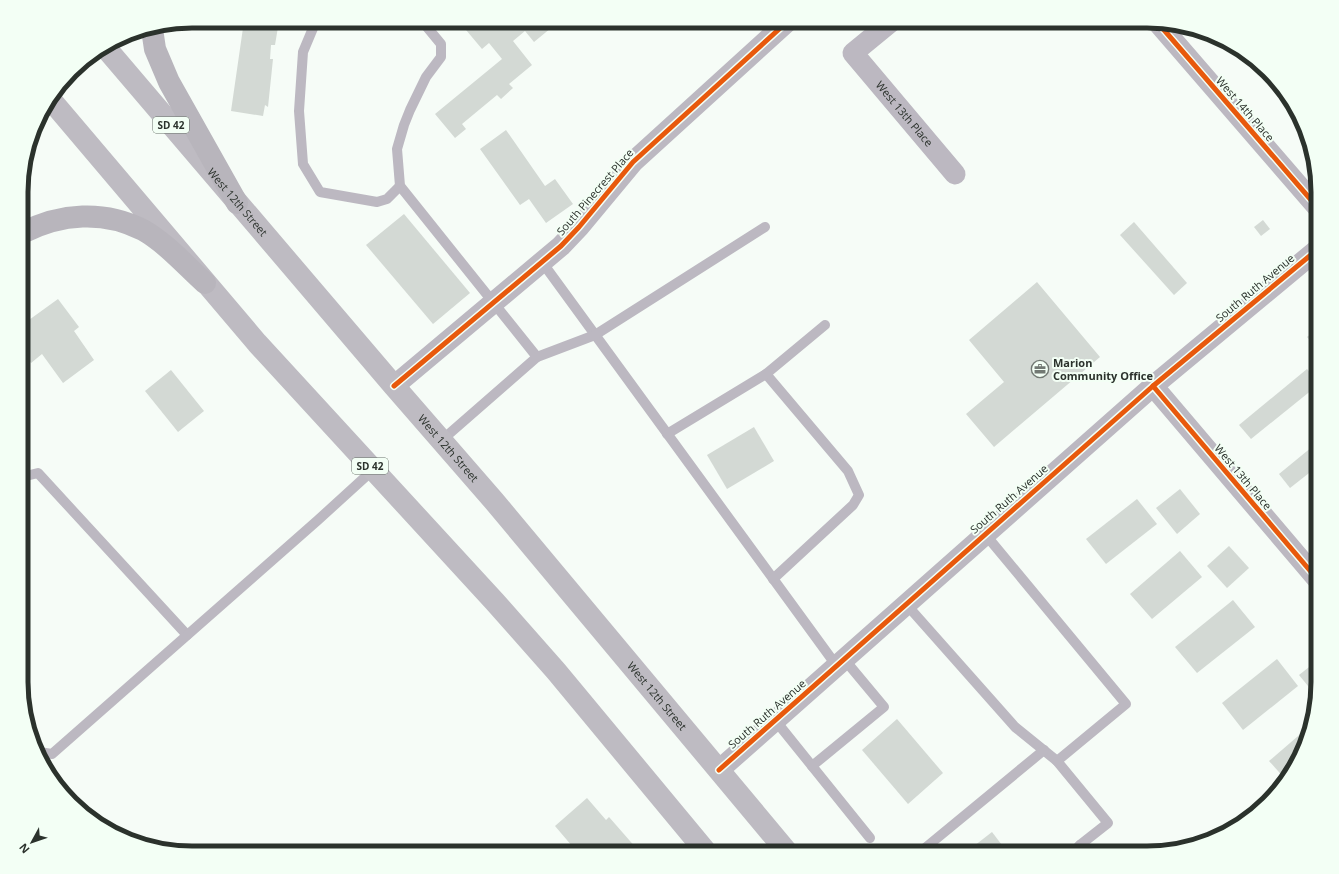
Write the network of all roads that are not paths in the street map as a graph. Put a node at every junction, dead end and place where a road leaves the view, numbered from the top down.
1 (313, 28) edge
2 (428, 28) edge
3 (780, 28) edge
4 (884, 28) edge
5 (1163, 28) edge
6 (153, 33) edge
7 (109, 51) edge
8 (54, 104) edge
9 (955, 174) dead end
10 (400, 186) junction
11 (1311, 200) edge
12 (238, 203) junction
13 (765, 227) dead end
14 (28, 230) edge
15 (1311, 256) edge
16 (542, 262) junction
17 (206, 284) junction
18 (494, 302) junction
19 (824, 325) dead end
20 (595, 335) junction
21 (537, 357) junction
22 (766, 374) junction
23 (394, 386) junction
24 (1153, 386) junction
25 (668, 434) junction
26 (442, 440) junction
27 (374, 469) junction
28 (28, 476) edge
29 (985, 534) junction
30 (1311, 572) edge
31 (773, 579) junction
32 (906, 604) junction
33 (187, 635) junction
34 (840, 662) junction
35 (775, 720) junction
36 (1044, 750) junction
37 (44, 753) edge
38 (1057, 762) junction
39 (812, 766) junction
40 (719, 770) junction
41 (870, 838) dead end
42 (701, 846) edge
43 (782, 846) edge
44 (927, 846) edge
45 (1086, 846) edge

1 - 10 lane
2 - 10 lane
3 - 16 street, South Pinecrest Place
4 - 9 street, West 13th Place
5 - 11 street, West 14th Place
6 - 12 highway
7 - 12 main road, West 12th Street / SD 42
8 - 17 main road, SD 42
10 - 18 lane
12 - 23 main road, West 12th Street / SD 42
13 - 20 lane
14 - 17 highway
15 - 24 street, South Ruth Avenue
16 - 18 street, South Pinecrest Place
16 - 20 lane
17 - 27 main road, SD 42
18 - 21 lane
18 - 23 street, South Pinecrest Place
19 - 22 lane
20 - 21 lane
20 - 25 lane
21 - 26 lane
22 - 25 lane
22 - 31 lane
23 - 26 main road, West 12th Street / SD 42
24 - 29 street, South Ruth Avenue
24 - 30 street, West 13th Place
25 - 31 lane
26 - 40 main road, West 12th Street / SD 42
27 - 33 lane
27 - 42 main road, SD 42
28 - 33 lane
29 - 32 street, South Ruth Avenue
29 - 38 lane
31 - 34 lane
32 - 34 street, South Ruth Avenue
32 - 36 lane
33 - 37 lane
34 - 35 street, South Ruth Avenue
34 - 39 lane
35 - 39 lane
35 - 40 street, South Ruth Avenue
36 - 38 lane
36 - 44 lane
38 - 45 lane
39 - 41 lane
40 - 43 main road, West 12th Street / SD 42

